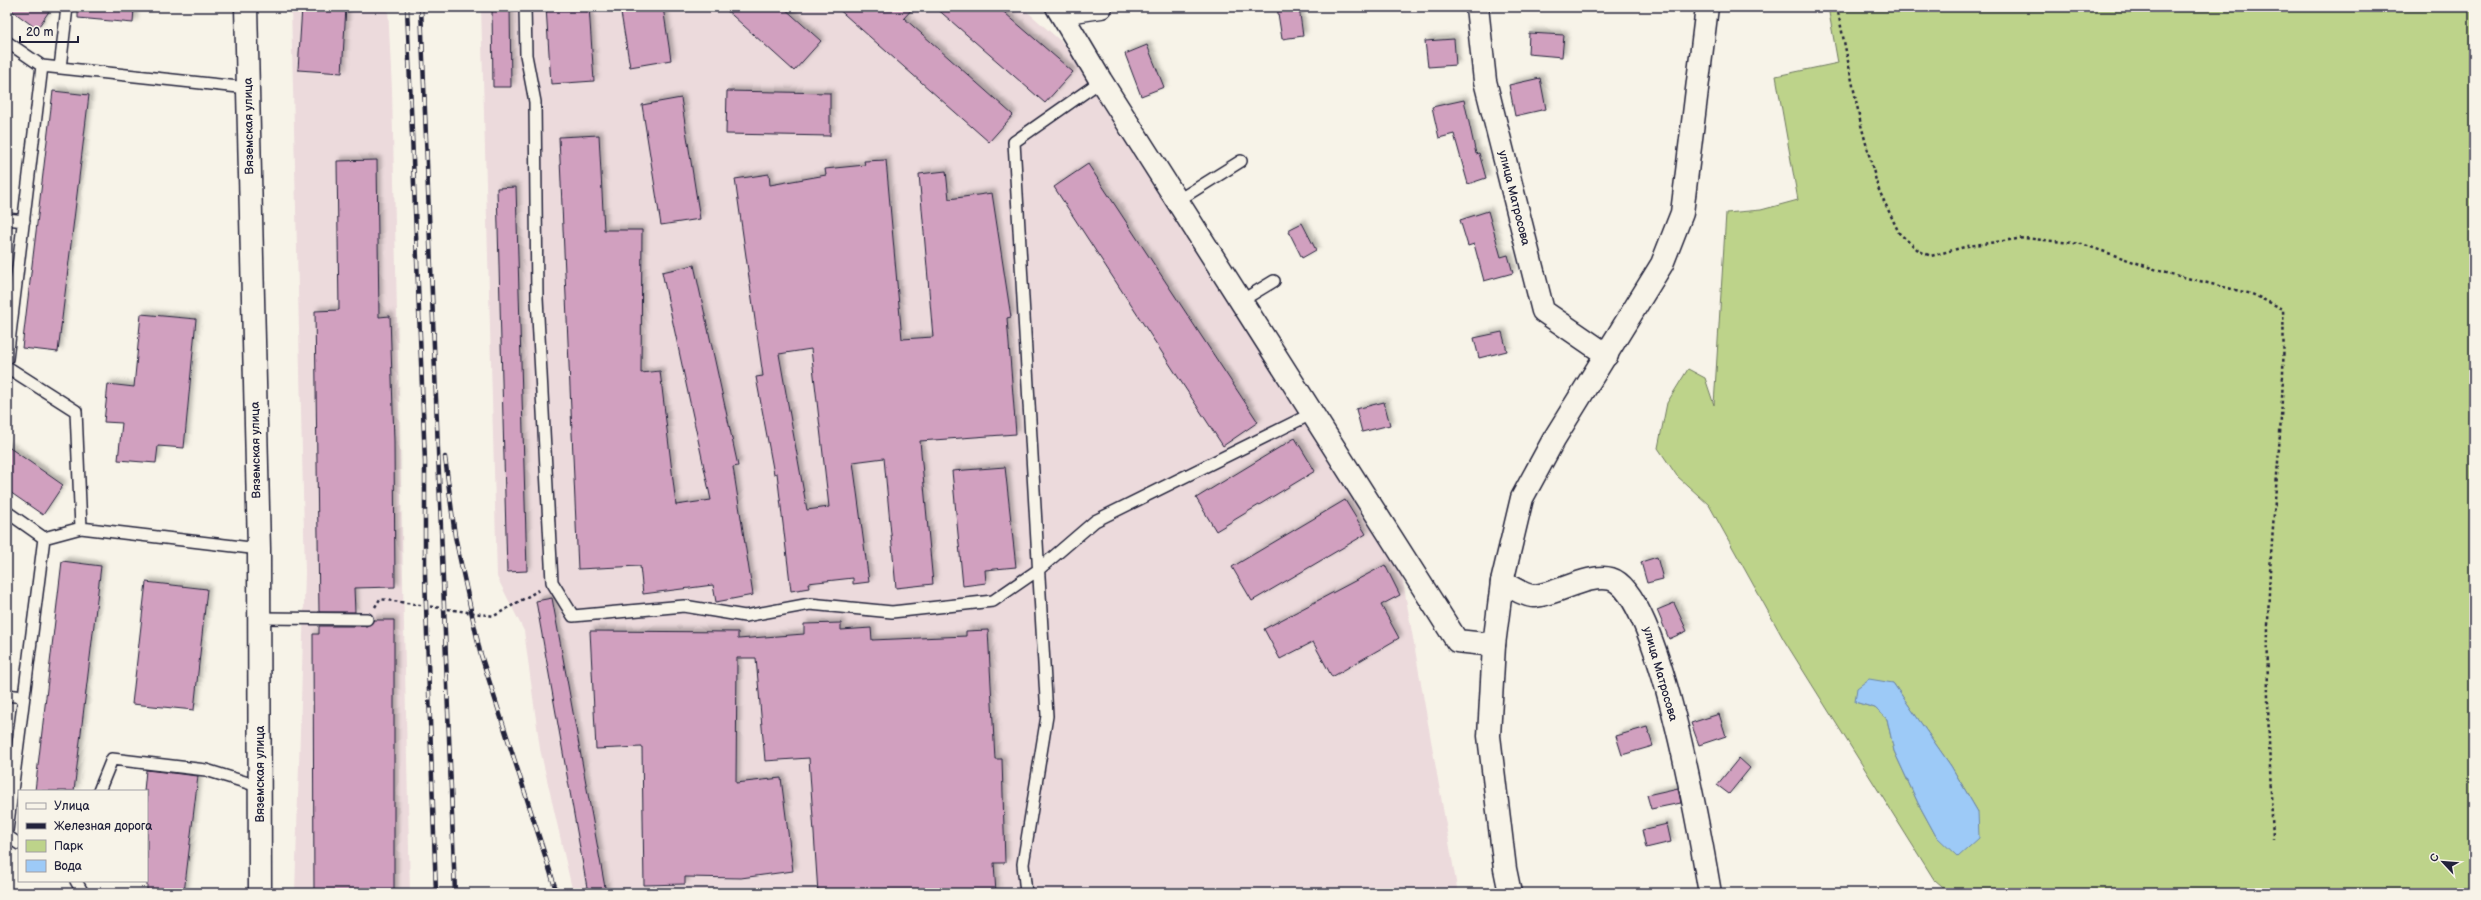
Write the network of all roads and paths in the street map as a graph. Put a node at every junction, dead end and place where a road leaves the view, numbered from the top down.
1 (66, 7) edge
2 (246, 7) edge
3 (525, 7) edge
4 (1101, 7) edge
5 (1477, 7) edge
6 (1707, 7) edge
7 (1837, 7) edge
8 (1059, 10) edge
9 (7, 42) edge
10 (42, 66) junction
11 (60, 68) junction
12 (1101, 81) junction
13 (248, 88) junction
14 (1241, 161) dead end
15 (1177, 201) junction
16 (7, 219) edge
17 (24, 221) junction
18 (1274, 281) dead end
19 (1241, 301) junction
20 (1607, 356) junction
21 (7, 359) edge
22 (7, 367) edge
23 (1312, 413) junction
24 (7, 512) edge
25 (81, 528) junction
26 (44, 538) junction
27 (259, 549) junction
28 (1038, 570) junction
29 (552, 582) junction
30 (1502, 582) junction
31 (260, 618) junction
32 (367, 619) joint
33 (1494, 645) junction
34 (7, 695) edge
35 (23, 697) junction
36 (261, 787) junction
37 (99, 790) edge
38 (7, 831) edge
39 (7, 836) edge
40 (2273, 839) dead end
41 (18, 843) edge
42 (77, 882) edge
43 (83, 893) edge
44 (260, 893) edge
45 (1026, 893) edge
46 (1510, 893) edge
47 (1710, 893) edge

1 - 11 lane
2 - 13 street, Вяземская улица
3 - 29 lane
4 - 8 street
5 - 20 street, улица Матросова
6 - 20 street
7 - 40 path
8 - 12 street
9 - 10 lane
10 - 11 lane
10 - 17 lane
11 - 13 lane
12 - 15 street
12 - 28 lane
13 - 27 street, Вяземская улица
14 - 15 lane
15 - 19 street
16 - 17 lane
17 - 21 lane
18 - 19 lane
19 - 23 street
20 - 30 street
22 - 25 lane
23 - 28 lane
23 - 33 street
24 - 26 lane
25 - 26 lane
25 - 27 lane
26 - 35 lane
27 - 31 street, Вяземская улица
28 - 29 lane
28 - 45 lane
29 - 32 path
30 - 33 street
30 - 47 street, улица Матросова
31 - 32 lane
31 - 36 street, Вяземская улица
33 - 46 street
34 - 35 lane
35 - 38 lane
36 - 37 lane
36 - 44 street, Вяземская улица
39 - 41 lane
42 - 43 lane

